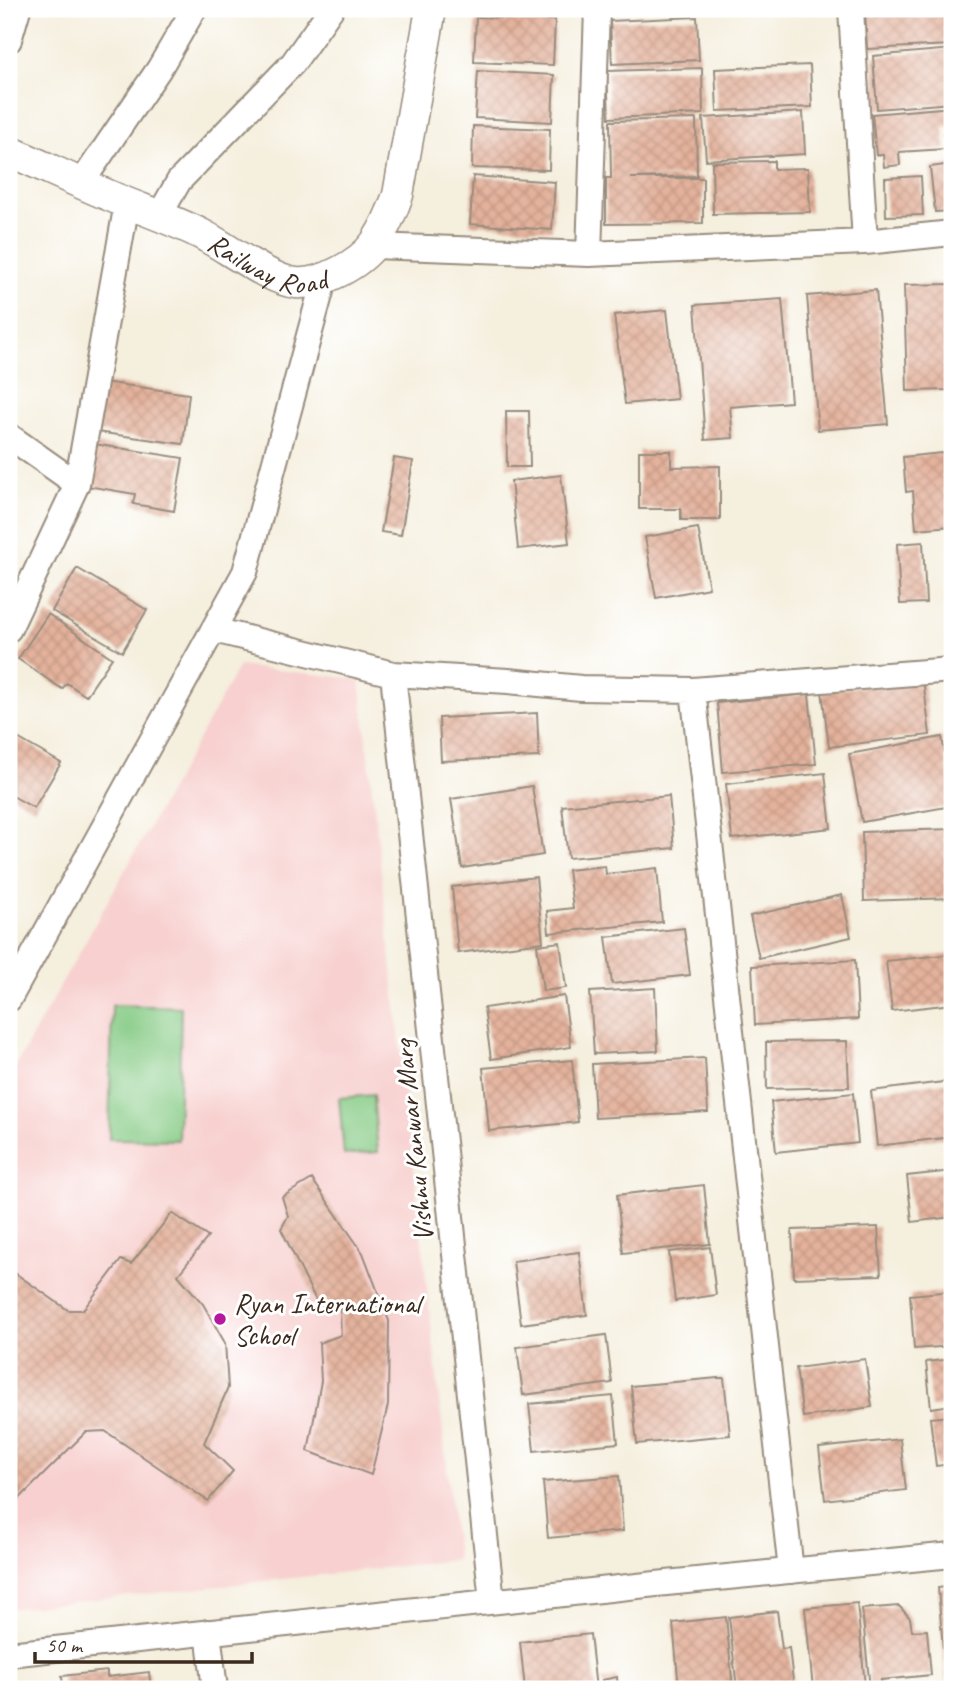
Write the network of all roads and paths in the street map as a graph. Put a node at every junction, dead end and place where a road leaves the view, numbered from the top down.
1 (18, 9) edge
2 (194, 9) edge
3 (331, 9) edge
4 (431, 9) edge
5 (597, 9) edge
6 (851, 9) edge
7 (9, 40) edge
8 (9, 151) edge
9 (82, 182) junction
10 (127, 202) junction
11 (160, 214) junction
12 (952, 233) edge
13 (865, 242) junction
14 (373, 246) junction
15 (589, 254) junction
16 (324, 280) junction
17 (9, 436) edge
18 (77, 484) junction
19 (9, 629) edge
20 (214, 630) junction
21 (952, 670) edge
22 (393, 674) junction
23 (694, 690) junction
24 (9, 999) edge
25 (952, 1555) edge
26 (790, 1571) junction
27 (492, 1601) junction
28 (208, 1632) junction
29 (9, 1654) edge
30 (215, 1689) edge

1 - 7 street
2 - 9 street
3 - 11 street
4 - 14 street, Railway Road
5 - 15 street
6 - 13 street
8 - 9 street, Railway Road
9 - 10 street, Railway Road
10 - 11 street, Railway Road
10 - 18 street
11 - 16 street, Railway Road
12 - 13 street
13 - 15 street
14 - 15 street
14 - 16 street, Railway Road
16 - 20 street
17 - 18 street
18 - 19 street
20 - 22 street
20 - 24 street
21 - 23 street
22 - 23 street
22 - 27 street, Vishnu Kanwar Marg
23 - 26 street
25 - 26 street
26 - 27 street
27 - 28 street
28 - 29 street
28 - 30 street

